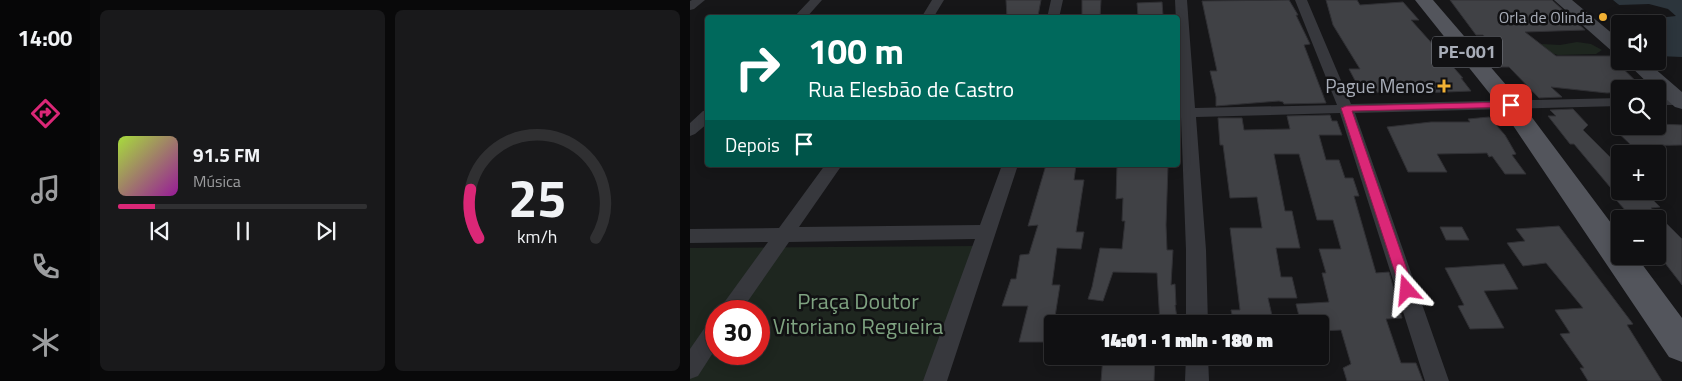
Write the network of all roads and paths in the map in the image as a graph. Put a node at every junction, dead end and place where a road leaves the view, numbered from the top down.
1 (699, 0) edge
2 (816, 0) edge
3 (938, 0) edge
4 (1057, 0) edge
5 (1181, 0) edge
6 (1301, 0) edge
7 (1424, 0) edge
8 (1562, 0) edge
9 (690, 7) edge
10 (802, 15) edge
11 (929, 15) edge
12 (1054, 15) edge
13 (1611, 41) edge
14 (1644, 70) edge
15 (1666, 101) edge
16 (1611, 102) edge
17 (1681, 102) edge
18 (1511, 105) junction
19 (1346, 108) junction
20 (1182, 113) edge
21 (702, 118) edge
22 (690, 131) edge
23 (833, 167) edge
24 (1009, 167) edge
25 (988, 232) junction
26 (784, 234) junction
27 (690, 236) edge
28 (738, 300) edge
29 (1197, 315) edge
30 (705, 346) edge
31 (1682, 346) edge
32 (1197, 365) edge
33 (690, 368) edge
34 (935, 381) edge
35 (1197, 381) edge
36 (1437, 381) edge

1 - 9 street
2 - 10 street
3 - 11 street
4 - 12 street
5 - 20 street
6 - 19 street
7 - 18 main road, PE-001
8 - 13 main road
14 - 17 main road
15 - 17 street
16 - 18 street
18 - 19 street
18 - 31 main road, PE-001
19 - 20 street
19 - 36 street
20 - 29 street
21 - 22 street
23 - 26 street
24 - 25 street
25 - 26 street
25 - 34 street
26 - 27 street
26 - 28 street
30 - 33 street
32 - 35 street

